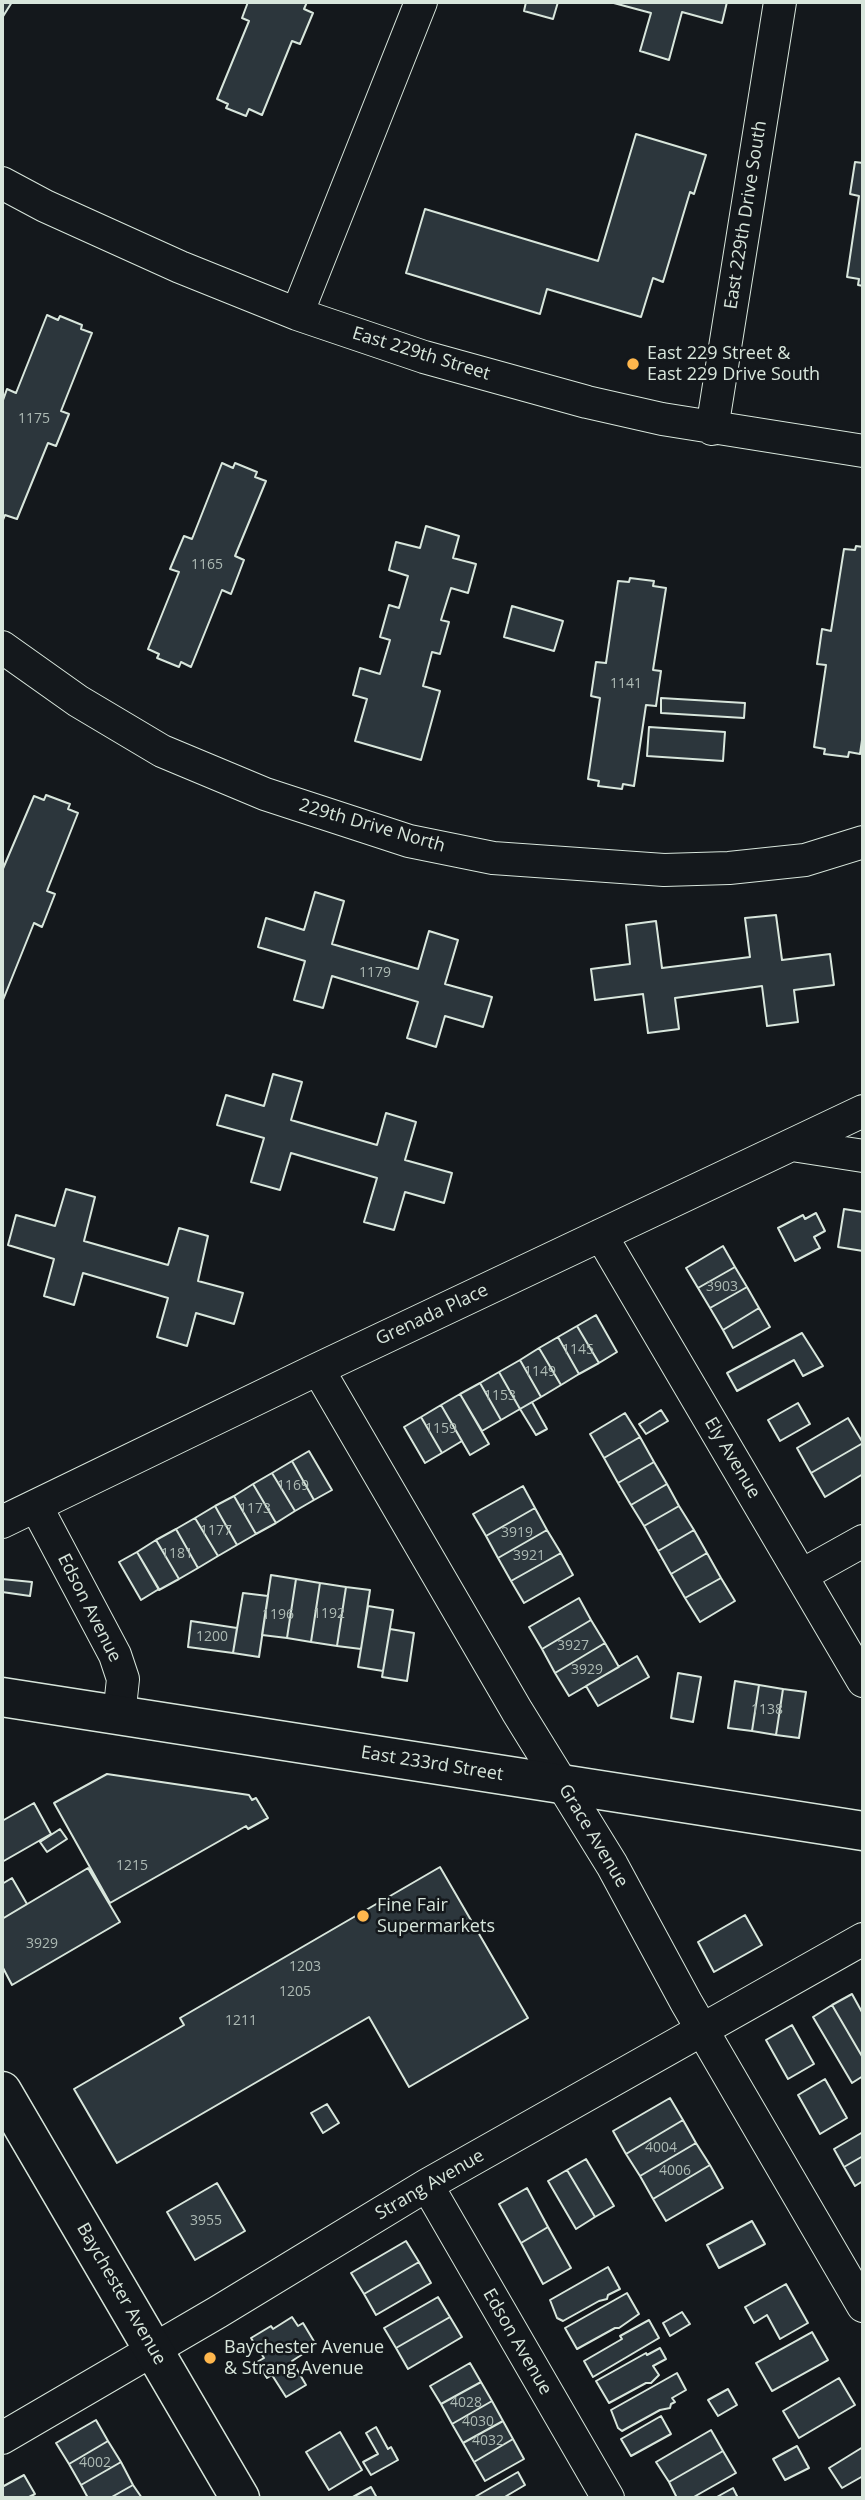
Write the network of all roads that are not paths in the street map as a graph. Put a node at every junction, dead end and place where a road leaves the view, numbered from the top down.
1 (421, 2) edge
2 (780, 2) edge
3 (5, 192) edge
4 (297, 314) junction
5 (712, 429) junction
6 (863, 451) edge
7 (2, 647) edge
8 (863, 842) edge
9 (863, 1111) edge
10 (793, 1145) junction
11 (863, 1156) edge
12 (601, 1235) junction
13 (318, 1368) junction
14 (36, 1506) junction
15 (2, 1522) edge
16 (863, 1541) edge
17 (802, 1576) junction
18 (863, 1681) edge
19 (2, 1697) edge
20 (119, 1716) junction
21 (562, 1784) junction
22 (863, 1831) edge
23 (863, 1940) edge
24 (703, 2031) junction
25 (2, 2091) edge
26 (427, 2185) junction
27 (863, 2306) edge
28 (154, 2349) junction
29 (2, 2438) edge
30 (240, 2498) edge
31 (608, 2498) edge

1 - 4 street
2 - 5 street, East 229th Drive South
3 - 4 street, East 229th Street
4 - 5 street, East 229th Street
5 - 6 street, East 229th Street
7 - 8 street, 229th Drive North
9 - 10 street, Grenada Place
10 - 11 street
10 - 12 street, Grenada Place
12 - 13 street, Grenada Place
12 - 17 street, Ely Avenue
13 - 14 street, Grenada Place
13 - 21 street, Grace Avenue
14 - 15 street, Grenada Place
14 - 20 street, Edson Avenue
16 - 17 street
17 - 18 street, Ely Avenue
19 - 20 main road, East 233rd Street
20 - 21 main road, East 233rd Street
21 - 22 main road, East 233rd Street
21 - 24 street, Grace Avenue
23 - 24 street, Strang Avenue
24 - 26 street, Strang Avenue
24 - 27 street, Grace Avenue
25 - 28 main road, Baychester Avenue
26 - 28 street, Strang Avenue
26 - 31 street, Edson Avenue
28 - 29 street, Strang Avenue
28 - 30 main road, Baychester Avenue

